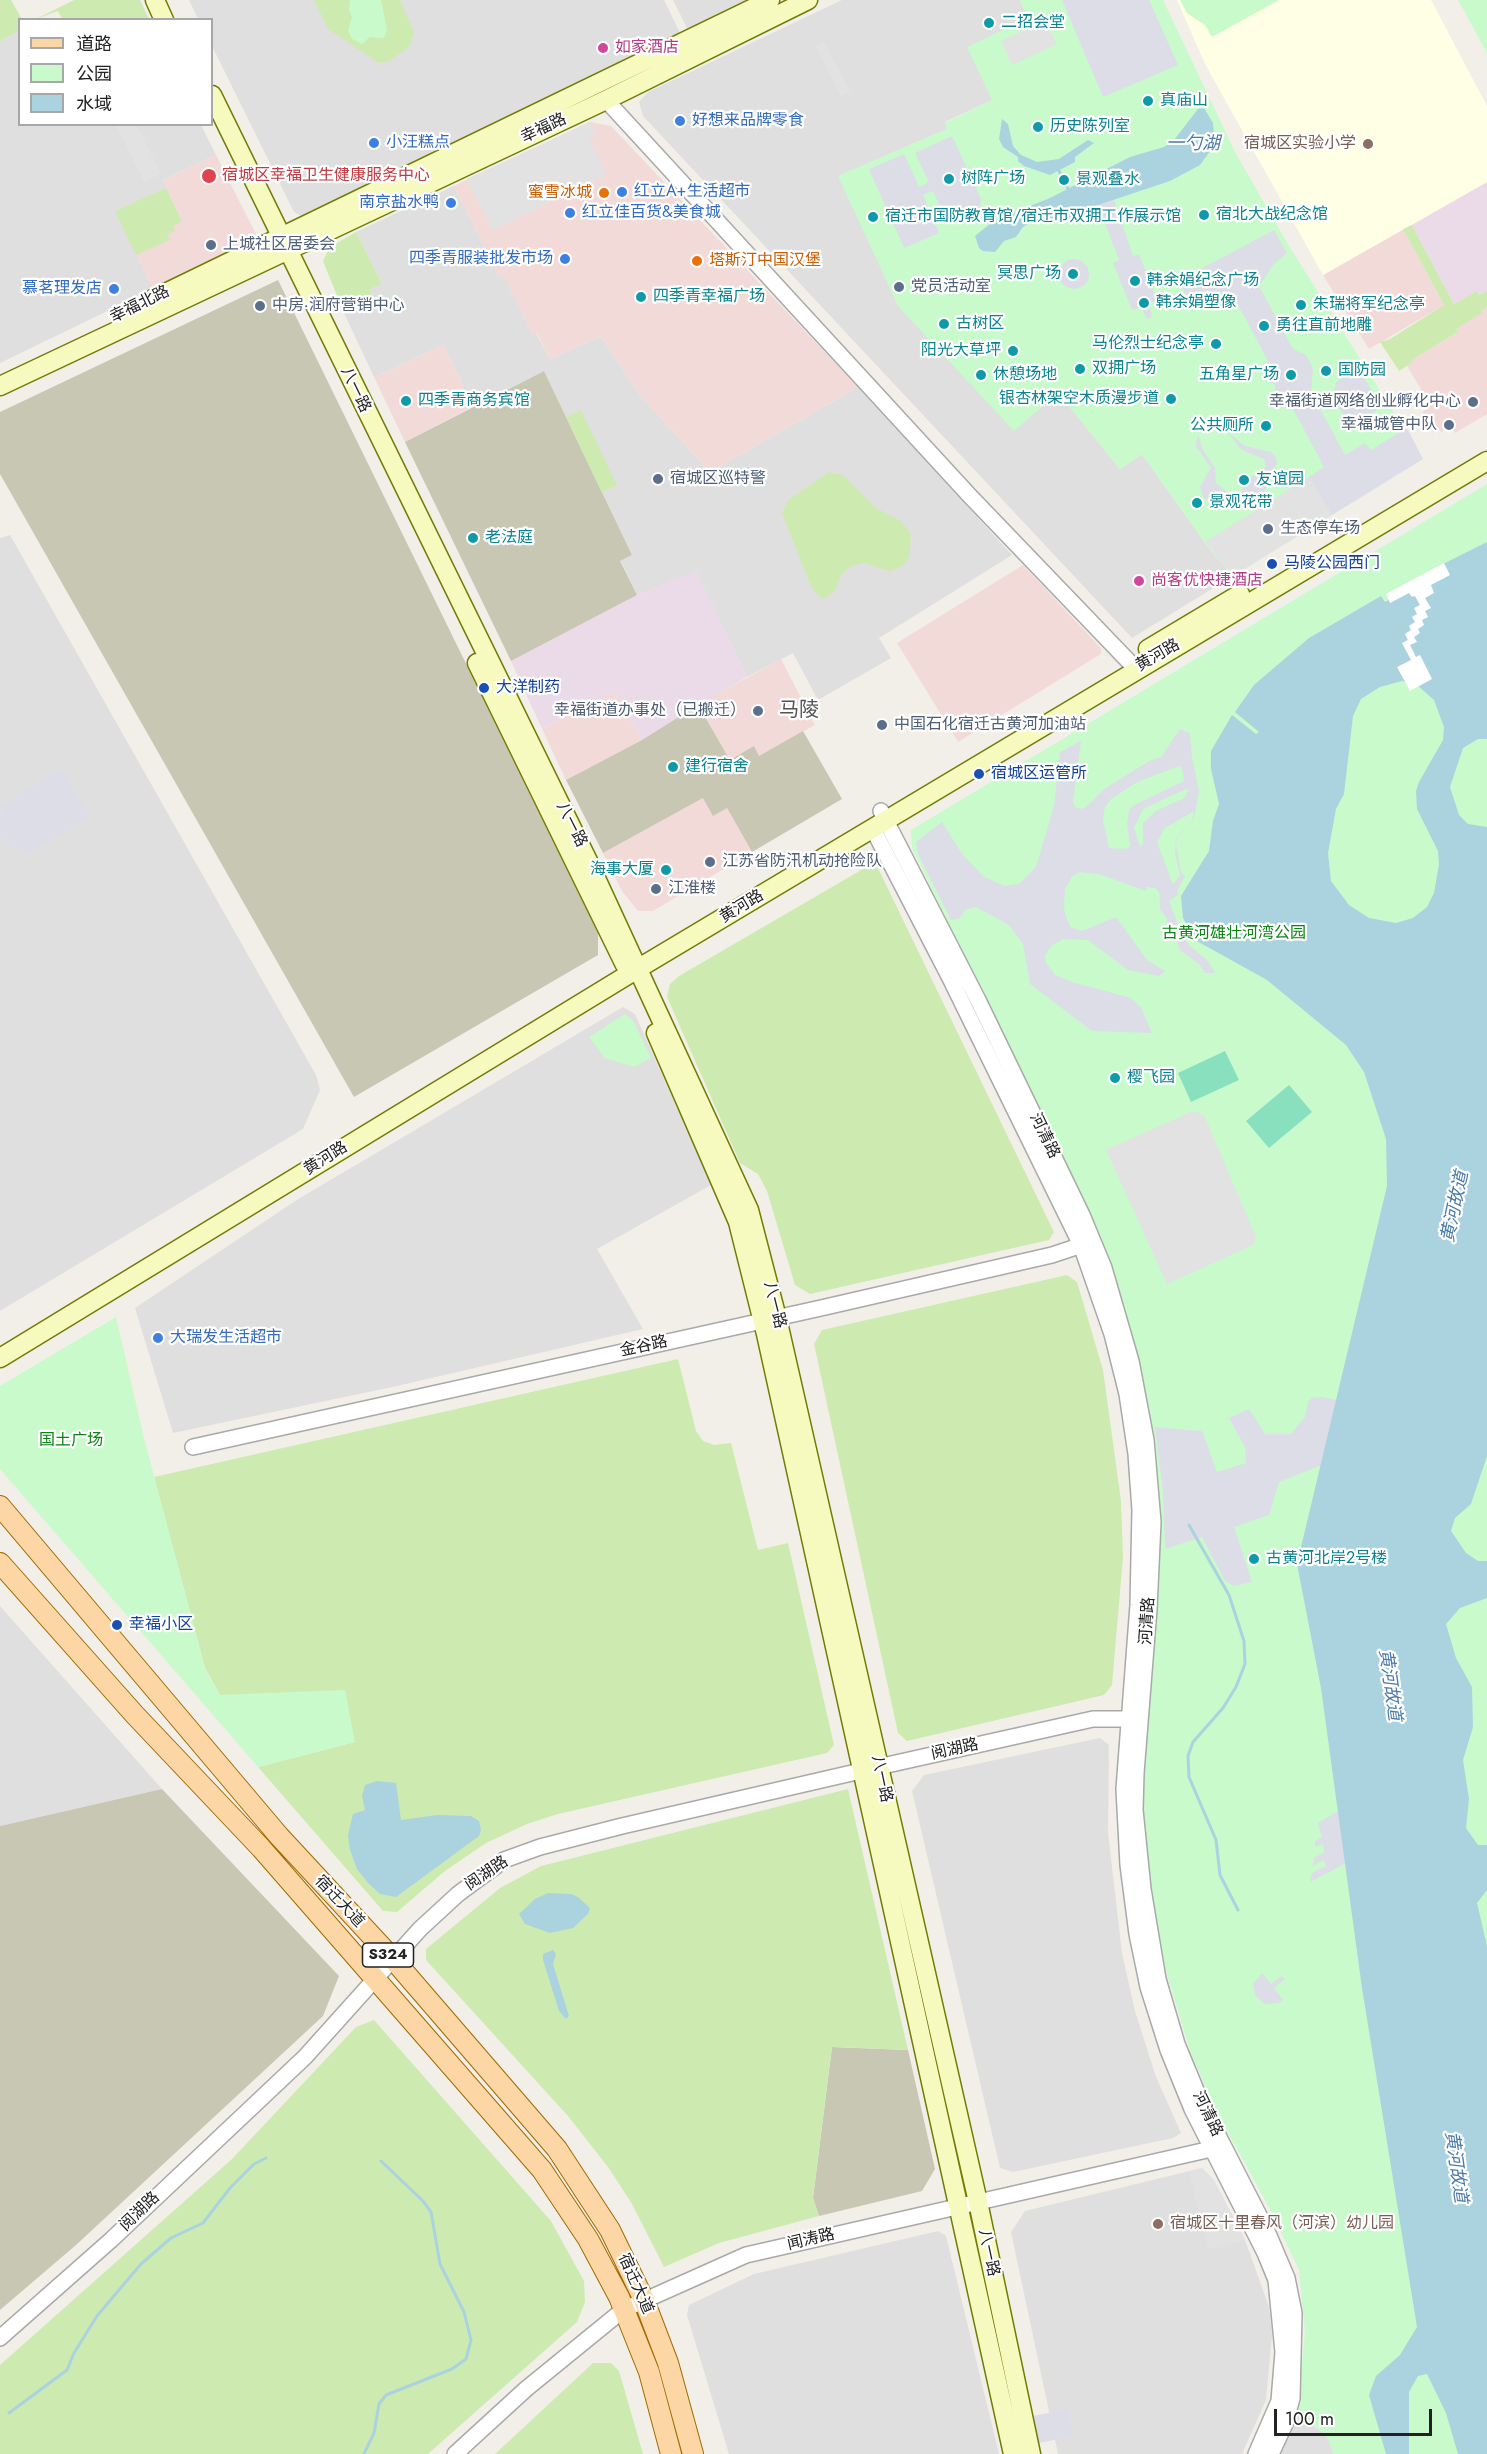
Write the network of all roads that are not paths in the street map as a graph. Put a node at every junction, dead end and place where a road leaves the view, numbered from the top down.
1 (155, 0) edge
2 (165, 0) edge
3 (770, 0) edge
4 (808, 0) edge
5 (163, 18) edge
6 (174, 18) edge
7 (213, 98) edge
8 (606, 100) junction
9 (213, 119) edge
10 (279, 245) junction
11 (0, 373) edge
12 (0, 386) edge
13 (1487, 449) edge
14 (1487, 461) edge
15 (1132, 665) junction
16 (880, 820) junction
17 (632, 966) junction
18 (1087, 1243) junction
19 (770, 1319) junction
20 (0, 1345) edge
21 (0, 1358) edge
22 (193, 1447) dead end
23 (0, 1506) edge
24 (0, 1563) edge
25 (1134, 1719) junction
26 (870, 1769) junction
27 (393, 1959) junction
28 (376, 1979) junction
29 (1217, 2148) junction
30 (978, 2202) junction
31 (960, 2207) junction
32 (644, 2300) junction
33 (623, 2310) junction
34 (0, 2338) edge
35 (455, 2454) edge
36 (671, 2454) edge
37 (693, 2454) edge
38 (1013, 2454) edge
39 (1031, 2454) edge
40 (1256, 2454) edge
41 (1271, 2454) edge

1 - 5 main road
2 - 6 main road
3 - 10 main road, 幸福路
4 - 8 main road, 幸福路
7 - 10 main road
8 - 10 main road, 幸福路
8 - 15 street
9 - 10 main road
10 - 11 main road, 幸福北路
10 - 12 main road, 幸福北路
10 - 17 main road, 八一路
13 - 15 main road, 黄河路
14 - 15 main road, 黄河路
15 - 16 main road, 黄河路
16 - 17 main road, 黄河路
16 - 18 street, 河清路
17 - 19 main road, 八一路
17 - 20 main road, 黄河路
17 - 21 main road, 黄河路
18 - 19 street, 金谷路
18 - 25 street, 河清路
19 - 22 street, 金谷路
19 - 26 main road, 八一路
23 - 27 main road, 宿迁大道 / S324
24 - 28 main road, 宿迁大道 / S324
25 - 26 street, 阅湖路
25 - 29 street, 河清路
26 - 27 street, 阅湖路
26 - 30 main road, 八一路
26 - 31 main road, 八一路
27 - 28 street, 阅湖路
27 - 32 main road, 宿迁大道 / S324
28 - 33 main road, 宿迁大道 / S324
28 - 34 street, 阅湖路
29 - 30 street, 闻涛路
29 - 40 street, 河清路
29 - 41 street, 河清路
30 - 31 street, 闻涛路
30 - 39 main road, 八一路
31 - 32 street, 闻涛路
31 - 38 main road, 八一路
32 - 33 street, 闻涛路
32 - 37 main road, 宿迁大道 / S324
33 - 35 street, 闻涛路
33 - 36 main road, 宿迁大道 / S324

